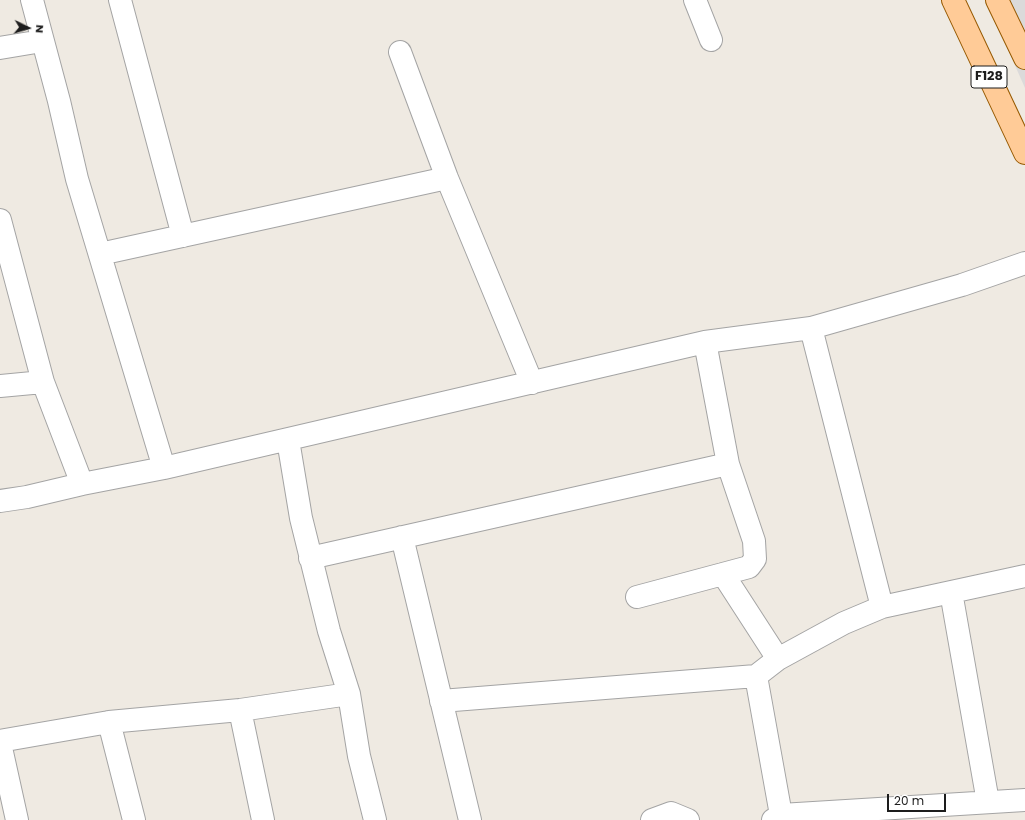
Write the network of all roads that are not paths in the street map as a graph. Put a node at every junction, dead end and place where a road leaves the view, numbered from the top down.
1 (32, 0) edge
2 (120, 0) edge
3 (695, 0) edge
4 (954, 0) edge
5 (997, 0) edge
6 (711, 40) dead end
7 (42, 41) junction
8 (0, 48) edge
9 (400, 52) dead end
10 (1025, 58) edge
11 (1025, 153) edge
12 (447, 178) junction
13 (0, 220) edge
14 (183, 236) junction
15 (100, 254) junction
16 (1025, 263) edge
17 (8, 279) edge
18 (811, 328) junction
19 (705, 342) junction
20 (43, 382) junction
21 (532, 383) junction
22 (0, 386) edge
23 (288, 440) junction
24 (728, 464) junction
25 (164, 468) junction
26 (82, 484) junction
27 (0, 501) edge
28 (402, 537) junction
29 (310, 558) junction
30 (723, 574) junction
31 (1025, 576) edge
32 (951, 592) junction
33 (637, 596) dead end
34 (882, 607) junction
35 (778, 659) junction
36 (756, 676) junction
37 (349, 694) junction
38 (441, 701) junction
39 (240, 710) junction
40 (109, 722) junction
41 (0, 742) edge
42 (988, 802) junction
43 (1025, 802) edge
44 (777, 818) edge
45 (17, 820) edge
46 (134, 820) edge
47 (262, 820) edge
48 (375, 820) edge
49 (470, 820) edge
50 (652, 820) edge
51 (688, 820) edge

1 - 7 street
2 - 14 street
3 - 6 street
4 - 11 main road, F128
5 - 10 main road, F128
7 - 8 street
7 - 15 street
9 - 12 street
12 - 14 street
12 - 21 street
13 - 17 street
14 - 15 street
15 - 25 street
16 - 18 street
17 - 20 street
18 - 19 street
18 - 34 street
19 - 21 street
19 - 24 street
20 - 22 street
20 - 26 street
21 - 23 street
23 - 25 street
23 - 29 street
24 - 28 street
24 - 30 street
25 - 26 street
26 - 27 street
28 - 29 street
28 - 38 street
29 - 37 street
30 - 33 street
30 - 35 street
31 - 32 street
32 - 34 street
32 - 42 street
34 - 35 street
35 - 36 street
36 - 38 street
36 - 44 street
37 - 39 street
37 - 48 street
38 - 49 street
39 - 40 street
39 - 47 street
40 - 41 street
40 - 46 street
41 - 45 street
42 - 43 street
42 - 44 street
50 - 51 street

